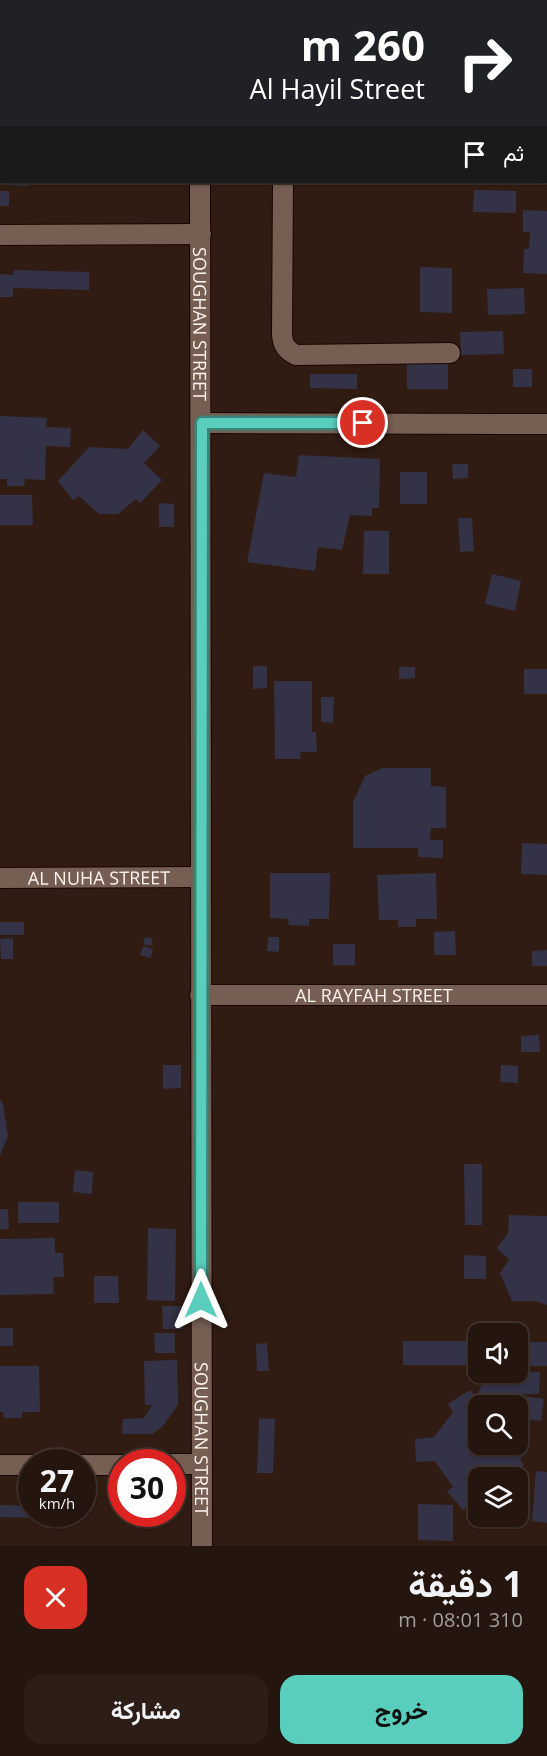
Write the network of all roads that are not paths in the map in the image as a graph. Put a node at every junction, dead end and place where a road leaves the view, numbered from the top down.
1 (200, 183) edge
2 (283, 183) edge
3 (201, 234) junction
4 (0, 235) edge
5 (450, 353) dead end
6 (202, 423) junction
7 (547, 424) edge
8 (0, 878) edge
9 (199, 878) junction
10 (200, 995) junction
11 (547, 995) edge
12 (186, 1464) edge
13 (202, 1464) junction
14 (0, 1465) edge
15 (18, 1465) edge
16 (202, 1546) edge

1 - 3 street, SOUGHAN STREET
2 - 5 street
3 - 4 street
3 - 6 street, SOUGHAN STREET
6 - 7 street
6 - 9 street, SOUGHAN STREET
8 - 9 street, AL NUHA STREET
9 - 10 street, SOUGHAN STREET
10 - 11 street, AL RAYFAH STREET
10 - 13 street, SOUGHAN STREET
12 - 13 street
13 - 16 street, SOUGHAN STREET
14 - 15 street

